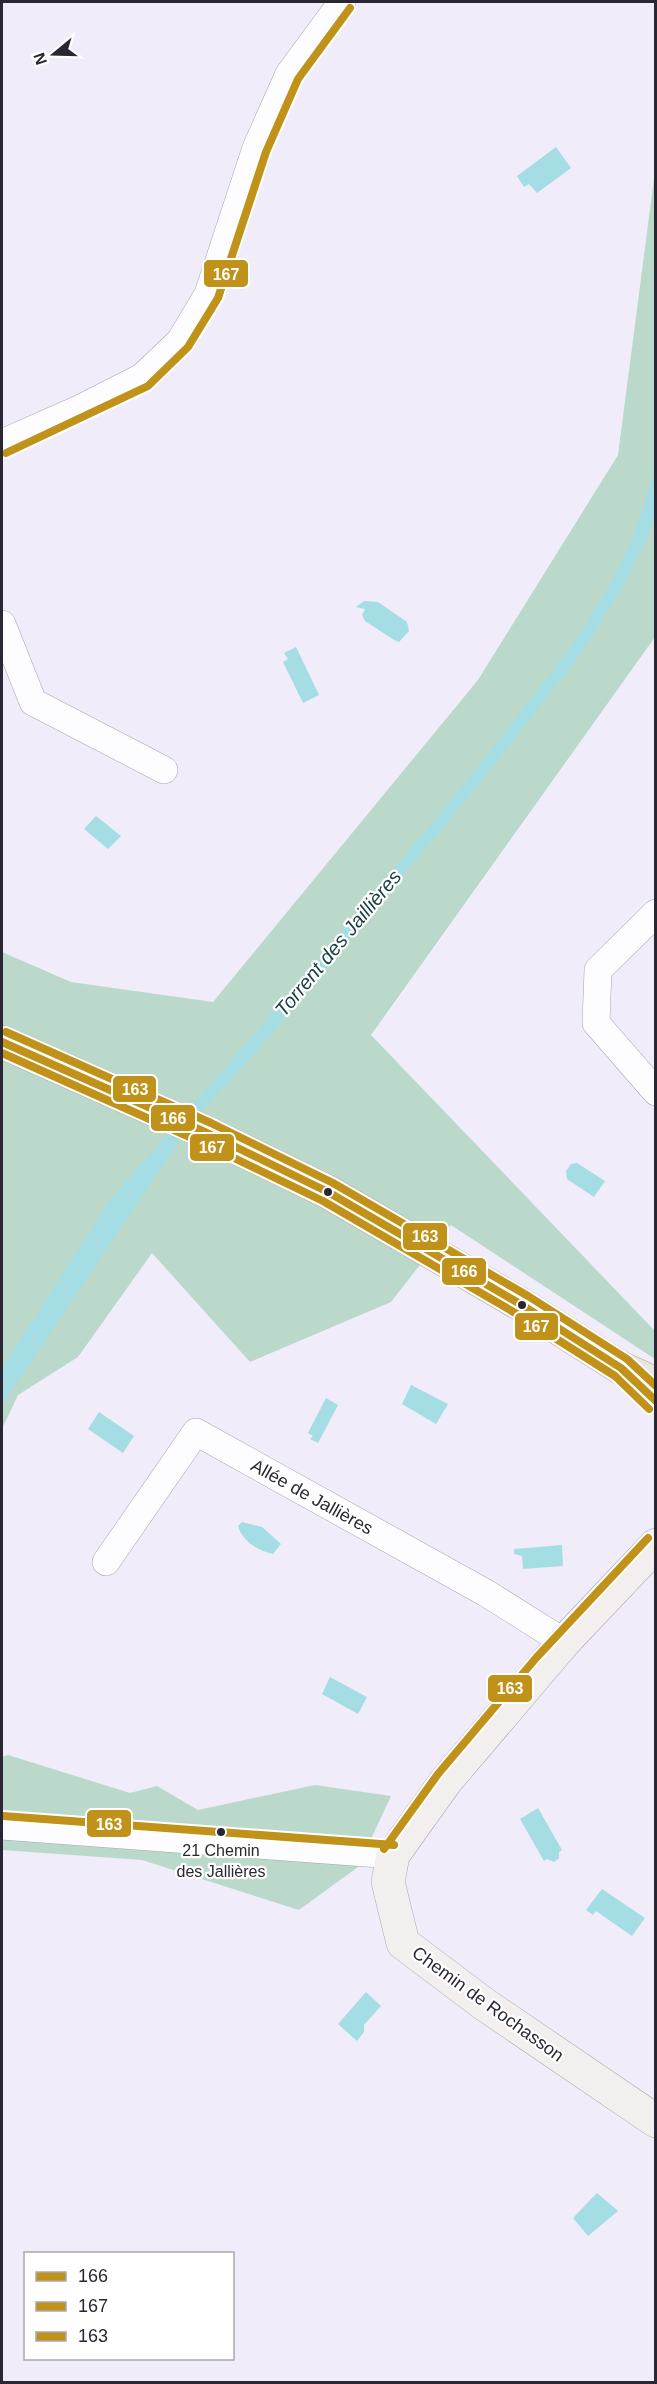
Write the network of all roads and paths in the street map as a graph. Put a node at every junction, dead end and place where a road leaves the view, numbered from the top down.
1 (342, 2) edge
2 (2, 443) edge
3 (2, 624) edge
4 (164, 770) dead end
5 (656, 912) edge
6 (2, 1042) edge
7 (656, 1092) edge
8 (621, 1368) junction
9 (656, 1384) edge
10 (656, 1401) edge
11 (656, 1545) edge
12 (106, 1562) dead end
13 (564, 1642) junction
14 (2, 1826) edge
15 (393, 1855) junction
16 (656, 2121) edge

1 - 2 street
3 - 4 street
5 - 7 street
6 - 8 main road
8 - 9 main road
8 - 10 main road
11 - 13 street, Chemin de Rochasson
12 - 13 street, Allée de Jallières
13 - 15 street, Chemin de Rochasson
14 - 15 street
15 - 16 street, Chemin de Rochasson

